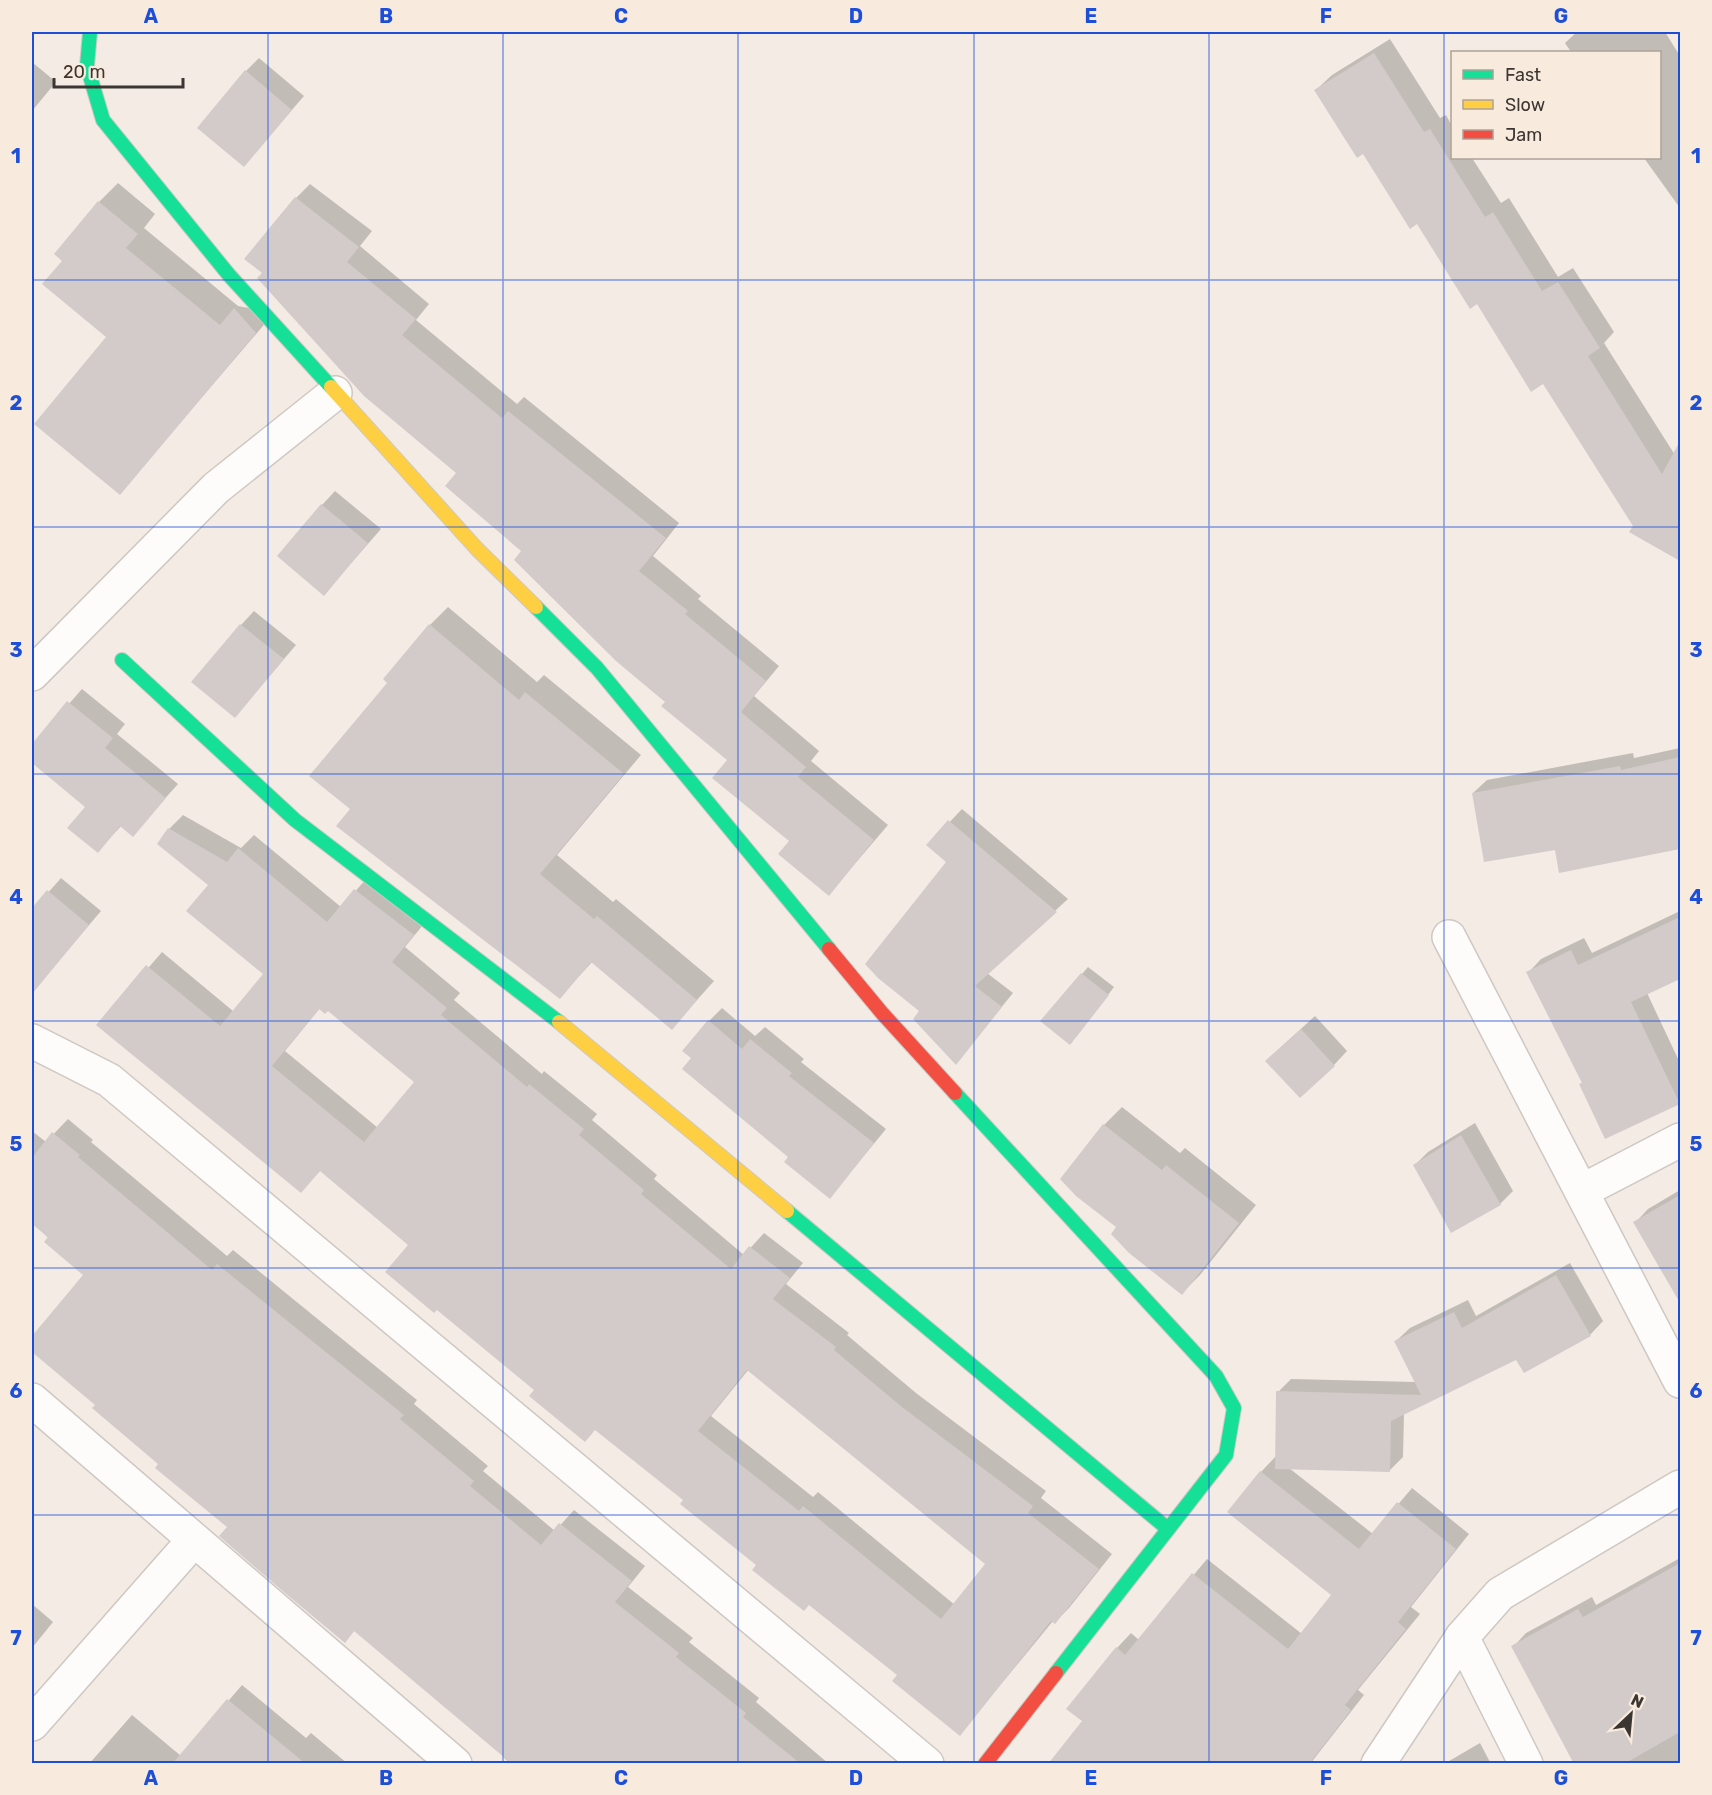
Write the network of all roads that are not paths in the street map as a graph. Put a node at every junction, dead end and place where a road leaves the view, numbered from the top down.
1 (90, 32) edge
2 (335, 393) junction
3 (122, 660) dead end
4 (32, 674) edge
5 (1449, 936) dead end
6 (32, 1041) edge
7 (1680, 1140) edge
8 (1582, 1191) junction
9 (1680, 1381) edge
10 (32, 1400) edge
11 (1680, 1487) edge
12 (1168, 1529) junction
13 (194, 1540) junction
14 (1462, 1637) junction
15 (32, 1724) edge
16 (455, 1764) edge
17 (927, 1764) edge
18 (984, 1764) edge
19 (1378, 1764) edge
20 (1526, 1764) edge

1 - 2 street
2 - 4 street
2 - 12 street
3 - 12 street
5 - 8 street
6 - 17 street
7 - 8 street
8 - 9 street
10 - 13 street
11 - 14 street
12 - 18 street
13 - 15 street
13 - 16 street
14 - 19 street
14 - 20 street

